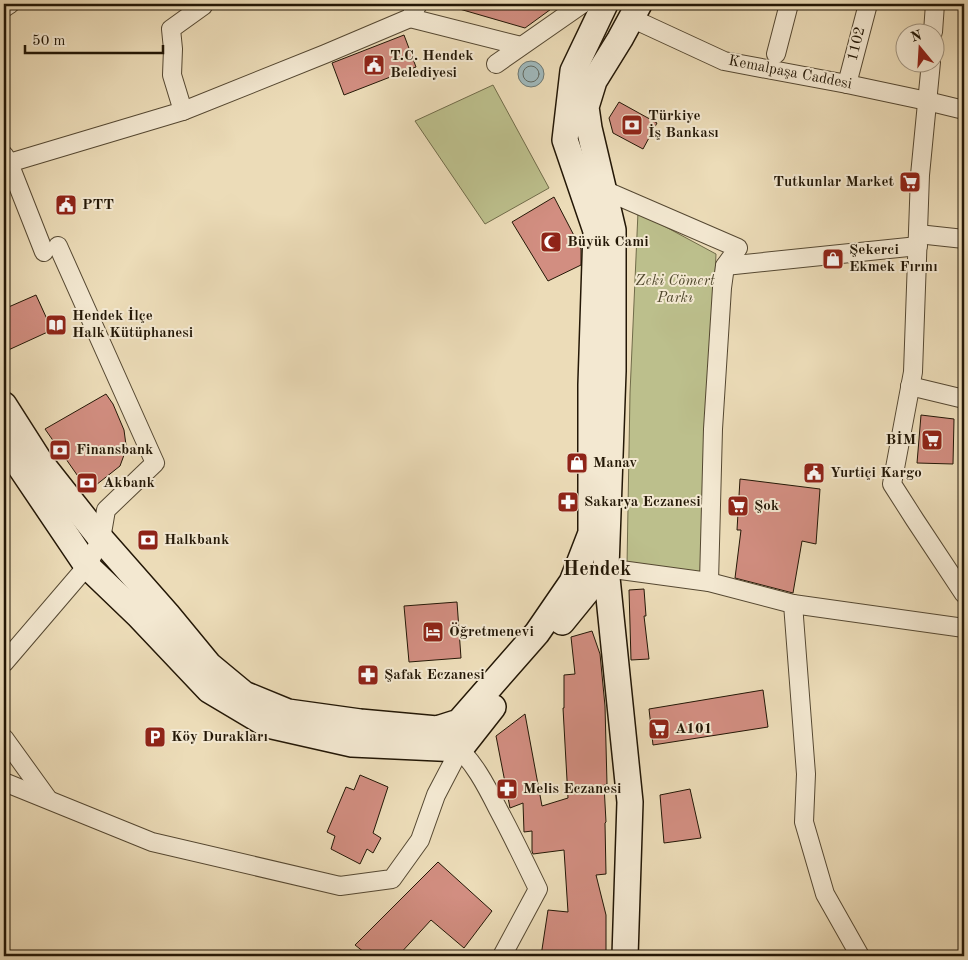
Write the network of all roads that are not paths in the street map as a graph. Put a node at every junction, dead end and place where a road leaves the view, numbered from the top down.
1 (10, 4) edge
2 (204, 4) edge
3 (582, 4) edge
4 (604, 4) edge
5 (789, 4) edge
6 (868, 4) edge
7 (935, 4) edge
8 (4, 8) edge
9 (414, 11) edge
10 (635, 11) edge
11 (934, 22) edge
12 (521, 46) junction
13 (776, 54) dead end
14 (496, 64) dead end
15 (929, 72) edge
16 (847, 84) junction
17 (927, 101) junction
18 (964, 110) edge
19 (183, 111) junction
20 (7, 159) edge
21 (602, 184) junction
22 (964, 239) edge
23 (918, 240) junction
24 (725, 266) junction
25 (910, 386) junction
26 (964, 399) edge
27 (4, 404) edge
28 (4, 443) edge
29 (591, 533) junction
30 (101, 539) junction
31 (87, 566) junction
32 (606, 568) junction
33 (709, 582) junction
34 (964, 594) edge
35 (793, 604) junction
36 (964, 628) edge
37 (4, 663) edge
38 (437, 729) junction
39 (4, 738) edge
40 (460, 749) junction
41 (4, 782) edge
42 (48, 799) junction
43 (502, 956) edge
44 (625, 956) edge
45 (860, 956) edge

1 - 8 street
2 - 19 street
3 - 12 street
4 - 29 main road
5 - 13 street
6 - 16 street, 1102
7 - 11 street
9 - 12 street
9 - 19 street
10 - 16 street, Kemalpaşa Caddesi
10 - 21 main road
12 - 14 street
15 - 17 street
16 - 17 street, Kemalpaşa Caddesi
17 - 18 street, Kemalpaşa Caddesi
17 - 23 street
19 - 20 street
20 - 30 street
21 - 24 street
21 - 32 main road
22 - 23 street
23 - 24 street
23 - 25 street
24 - 33 street
25 - 26 street
25 - 34 street
27 - 30 main road
28 - 31 main road
29 - 32 main road
29 - 38 main road
30 - 31 street
30 - 38 main road
31 - 37 street
31 - 40 main road
32 - 33 street
32 - 40 main road
32 - 44 main road
33 - 35 street
35 - 36 street
35 - 45 street
38 - 40 street
39 - 42 street
40 - 42 street
40 - 43 street
41 - 42 street

